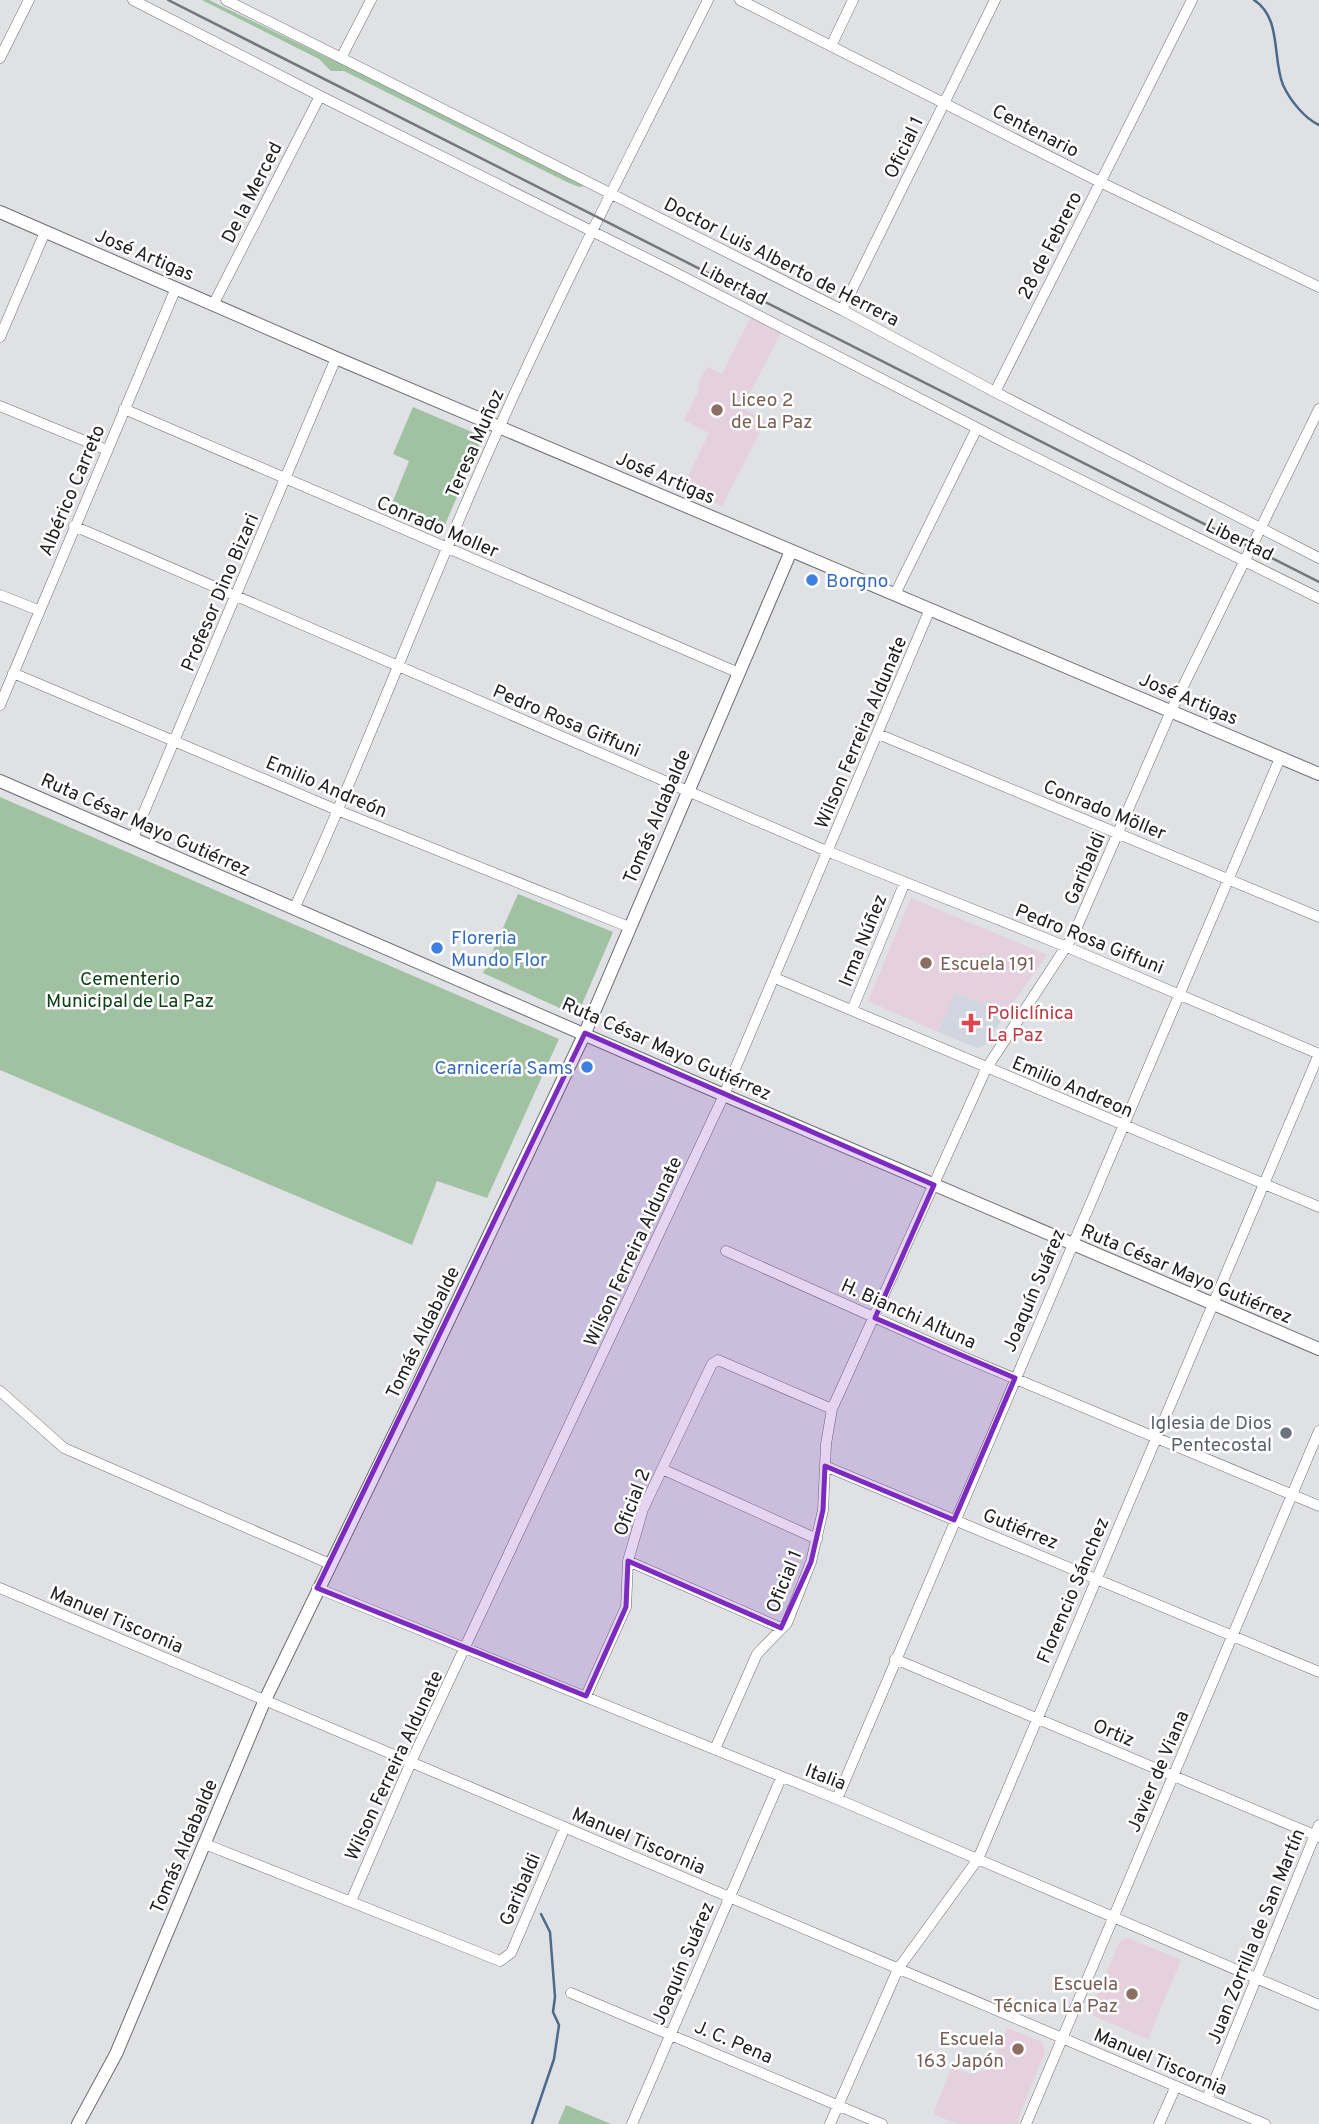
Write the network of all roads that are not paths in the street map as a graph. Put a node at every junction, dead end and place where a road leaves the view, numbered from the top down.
1 (29, 0) edge
2 (133, 0) edge
3 (226, 0) edge
4 (371, 0) edge
5 (708, 0) edge
6 (740, 0) edge
7 (853, 0) edge
8 (995, 0) edge
9 (1192, 0) edge
10 (831, 46) junction
11 (0, 58) edge
12 (341, 58) junction
13 (320, 96) junction
14 (944, 102) junction
15 (1100, 182) junction
16 (612, 193) junction
17 (0, 212) edge
18 (593, 231) junction
19 (45, 232) junction
20 (1319, 287) edge
21 (176, 289) junction
22 (213, 304) junction
23 (842, 310) junction
24 (0, 337) edge
25 (336, 358) junction
26 (995, 392) junction
27 (0, 406) edge
28 (124, 409) junction
29 (1319, 409) edge
30 (499, 427) junction
31 (977, 428) junction
32 (107, 450) junction
33 (285, 479) junction
34 (74, 526) junction
35 (1259, 529) junction
36 (447, 548) junction
37 (791, 551) junction
38 (1319, 558) edge
39 (1244, 560) junction
40 (895, 594) junction
41 (0, 595) edge
42 (237, 596) junction
43 (1319, 598) edge
44 (930, 609) junction
45 (38, 610) junction
46 (399, 666) junction
47 (13, 673) junction
48 (739, 673) junction
49 (0, 705) edge
50 (1171, 711) junction
51 (877, 734) junction
52 (176, 741) junction
53 (1280, 758) junction
54 (1319, 774) edge
55 (0, 781) edge
56 (688, 791) junction
57 (337, 810) junction
58 (1118, 833) junction
59 (133, 838) junction
60 (829, 852) junction
61 (1228, 879) junction
62 (905, 882) junction
63 (293, 909) junction
64 (1319, 916) edge
65 (629, 927) junction
66 (1067, 947) junction
67 (775, 978) junction
68 (1180, 994) junction
69 (852, 1010) junction
70 (585, 1033) junction
71 (1319, 1054) edge
72 (986, 1069) junction
73 (724, 1096) junction
74 (1123, 1126) junction
75 (1263, 1184) junction
76 (934, 1185) junction
77 (1319, 1207) edge
78 (1072, 1245) junction
79 (726, 1251) dead end
80 (1212, 1305) junction
81 (875, 1318) junction
82 (1319, 1349) edge
83 (1015, 1378) junction
84 (0, 1391) edge
85 (832, 1409) junction
86 (1319, 1431) edge
87 (1157, 1436) junction
88 (825, 1466) junction
89 (662, 1469) junction
90 (1293, 1494) junction
91 (1319, 1506) edge
92 (954, 1520) junction
93 (817, 1539) junction
94 (628, 1561) junction
95 (330, 1563) junction
96 (1096, 1579) junction
97 (0, 1588) edge
98 (317, 1588) junction
99 (782, 1628) junction
100 (1233, 1636) junction
101 (467, 1647) junction
102 (895, 1659) junction
103 (1319, 1672) edge
104 (586, 1696) junction
105 (264, 1702) junction
106 (1037, 1718) junction
107 (715, 1749) junction
108 (411, 1762) junction
109 (1174, 1776) junction
110 (781, 1778) junction
111 (837, 1799) junction
112 (565, 1828) junction
113 (1318, 1832) edge
114 (205, 1844) junction
115 (978, 1859) junction
116 (729, 1897) junction
117 (351, 1901) junction
118 (1115, 1918) junction
119 (898, 1969) junction
120 (1256, 1979) junction
121 (571, 1993) dead end
122 (1319, 2005) edge
123 (671, 2034) junction
124 (1063, 2039) junction
125 (1176, 2086) junction
126 (1207, 2099) junction
127 (838, 2105) junction
128 (78, 2124) edge
129 (632, 2124) edge
130 (830, 2124) edge
131 (882, 2124) edge
132 (1026, 2124) edge
133 (1159, 2124) edge
134 (1265, 2124) edge

1 - 11 street
2 - 13 street, Libertad
3 - 12 street, Doctor Luis Alberto de Herrera
4 - 12 street
5 - 16 street, Teresa Muñoz
6 - 10 street, Centenario
7 - 10 street
8 - 14 street, Oficial 1
9 - 15 street, 28 de Febrero
10 - 14 street, Centenario
12 - 16 street, Doctor Luis Alberto de Herrera
13 - 18 street, Libertad
13 - 22 street, De la Merced
14 - 15 street, Centenario
14 - 23 street, Oficial 1
15 - 20 street, Centenario
15 - 26 street, 28 de Febrero
16 - 18 street, Teresa Muñoz
16 - 23 street, Doctor Luis Alberto de Herrera
17 - 19 street, José Artigas
18 - 30 street, Teresa Muñoz
18 - 31 street, Libertad
19 - 21 street, José Artigas
19 - 24 street
21 - 22 street, José Artigas
21 - 28 street, Albérico Carreto
22 - 25 street, José Artigas
23 - 26 street, Doctor Luis Alberto de Herrera
25 - 30 street, José Artigas
25 - 33 street, Profesor Dino Bizari
26 - 35 street, Doctor Luis Alberto de Herrera
27 - 32 street
28 - 32 street, Albérico Carreto
28 - 33 street, Conrado Moller
29 - 35 street, Garibaldi
30 - 36 street, Teresa Muñoz
30 - 37 street, José Artigas
31 - 39 street, Libertad
31 - 40 street
32 - 34 street, Albérico Carreto
33 - 36 street, Conrado Moller
33 - 42 street, Profesor Dino Bizari
34 - 42 street, Pedro Rosa Giffuni
34 - 45 street, Albérico Carreto
35 - 38 street, Doctor Luis Alberto de Herrera
35 - 39 street, Garibaldi
36 - 46 street, Teresa Muñoz
36 - 48 street, Conrado Moller
37 - 40 street, José Artigas
37 - 48 street, Tomás Aldabalde
39 - 43 street, Libertad
39 - 50 street, Garibaldi
40 - 44 street, José Artigas
41 - 45 street
42 - 46 street, Pedro Rosa Giffuni
42 - 52 street, Profesor Dino Bizari
44 - 50 street, José Artigas
44 - 51 street, Wilson Ferreira Aldunate
45 - 47 street, Albérico Carreto
46 - 56 street, Pedro Rosa Giffuni
46 - 57 street, Teresa Muñoz
47 - 49 street, Albérico Carreto
47 - 52 street, Emilio Andreón
48 - 56 street, Tomás Aldabalde
50 - 53 street, José Artigas
50 - 58 street, Garibaldi
51 - 58 street, Conrado Möller
51 - 60 street, Wilson Ferreira Aldunate
52 - 57 street, Emilio Andreón
52 - 59 street, Profesor Dino Bizari
53 - 54 street, José Artigas
53 - 61 street, Joaquín Suárez
55 - 59 street, Ruta César Mayo Gutiérrez
56 - 60 street, Pedro Rosa Giffuni
56 - 65 street, Tomás Aldabalde
57 - 63 street, Teresa Muñoz
57 - 65 street, Emilio Andreón
58 - 61 street, Conrado Möller
58 - 66 street, Garibaldi
59 - 63 street, Ruta César Mayo Gutiérrez
60 - 62 street, Pedro Rosa Giffuni
60 - 67 street, Wilson Ferreira Aldunate
61 - 64 street, Conrado Möller
61 - 68 street, Joaquín Suárez
62 - 66 street, Pedro Rosa Giffuni
62 - 69 street, Irma Núñez
63 - 70 street, Ruta César Mayo Gutiérrez
65 - 70 street, Tomás Aldabalde
66 - 68 street, Pedro Rosa Giffuni
66 - 72 street, Garibaldi
67 - 69 street, Emilio Andreon
67 - 73 street, Wilson Ferreira Aldunate
68 - 71 street, Pedro Rosa Giffuni
68 - 74 street, Joaquín Suárez
69 - 72 street, Emilio Andreon
70 - 73 street, Ruta César Mayo Gutiérrez
70 - 95 street, Tomás Aldabalde
71 - 75 street, Florencio Sánchez
72 - 74 street, Emilio Andreon
72 - 76 street, Garibaldi
73 - 76 street, Ruta César Mayo Gutiérrez
73 - 101 street, Wilson Ferreira Aldunate
74 - 75 street, Emilio Andreon
74 - 78 street, Joaquín Suárez
75 - 77 street, Emilio Andreon
75 - 80 street, Florencio Sánchez
76 - 78 street, Ruta César Mayo Gutiérrez
76 - 81 street, Garibaldi
78 - 80 street, Ruta César Mayo Gutiérrez
78 - 83 street, Joaquín Suárez
79 - 81 street, H. Bianchi Altuna
80 - 82 street, Ruta César Mayo Gutiérrez
80 - 87 street, Florencio Sánchez
81 - 83 street, H. Bianchi Altuna
81 - 85 street, Garibaldi
83 - 87 street, H. Bianchi Altuna
83 - 92 street, Joaquín Suárez
84 - 95 street
85 - 88 street, Oficial 1
85 - 89 street, Oficial 2
86 - 90 street, Javier de Viana
87 - 90 street, H. Bianchi Altuna
87 - 96 street, Florencio Sánchez
88 - 92 street, Gutiérrez
88 - 93 street, Oficial 1
89 - 93 street
89 - 94 street, Oficial 2
90 - 91 street, H. Bianchi Altuna
90 - 100 street, Javier de Viana
92 - 96 street, Gutiérrez
92 - 102 street, Joaquín Suárez
93 - 99 street, Oficial 1
94 - 99 street
94 - 104 street, Oficial 2
95 - 98 street, Tomás Aldabalde
96 - 100 street, Gutiérrez
96 - 106 street, Florencio Sánchez
97 - 105 street, Manuel Tiscornia
98 - 101 street, Italia
98 - 105 street, Tomás Aldabalde
99 - 107 street, Oficial 1
100 - 103 street, Gutiérrez
100 - 109 street, Javier de Viana
101 - 104 street, Italia
101 - 108 street, Wilson Ferreira Aldunate
102 - 106 street, Ortiz
102 - 111 street, Joaquín Suárez
104 - 107 street, Italia
105 - 108 street, Manuel Tiscornia
105 - 114 street, Tomás Aldabalde
106 - 109 street, Ortiz
106 - 115 street, Florencio Sánchez
107 - 110 street, Italia
108 - 112 street, Manuel Tiscornia
108 - 117 street, Wilson Ferreira Aldunate
109 - 113 street, Ortiz
109 - 118 street, Javier de Viana
110 - 111 street, Italia
110 - 116 street, Joaquín Suárez
111 - 115 street, Italia
112 - 116 street, Manuel Tiscornia
112 - 117 street, Garibaldi
113 - 120 street, Juan Zorrilla de San Martín
114 - 117 street
114 - 128 street, Tomás Aldabalde
115 - 118 street, Italia
115 - 119 street, Florencio Sánchez
116 - 119 street, Manuel Tiscornia
116 - 123 street, Joaquín Suárez
118 - 120 street, Italia
118 - 124 street, Javier de Viana
119 - 124 street, Manuel Tiscornia
119 - 127 street, Florencio Sánchez
120 - 122 street, Italia
120 - 126 street, Juan Zorrilla de San Martín
121 - 123 street, J. C. Pena
123 - 127 street, J. C. Pena
123 - 129 street, Joaquín Suárez
124 - 125 street, Manuel Tiscornia
124 - 132 street, Javier de Viana
125 - 126 street, Manuel Tiscornia
125 - 133 street
126 - 134 street, Manuel Tiscornia
127 - 130 street, Florencio Sánchez
127 - 131 street, J. C. Pena

